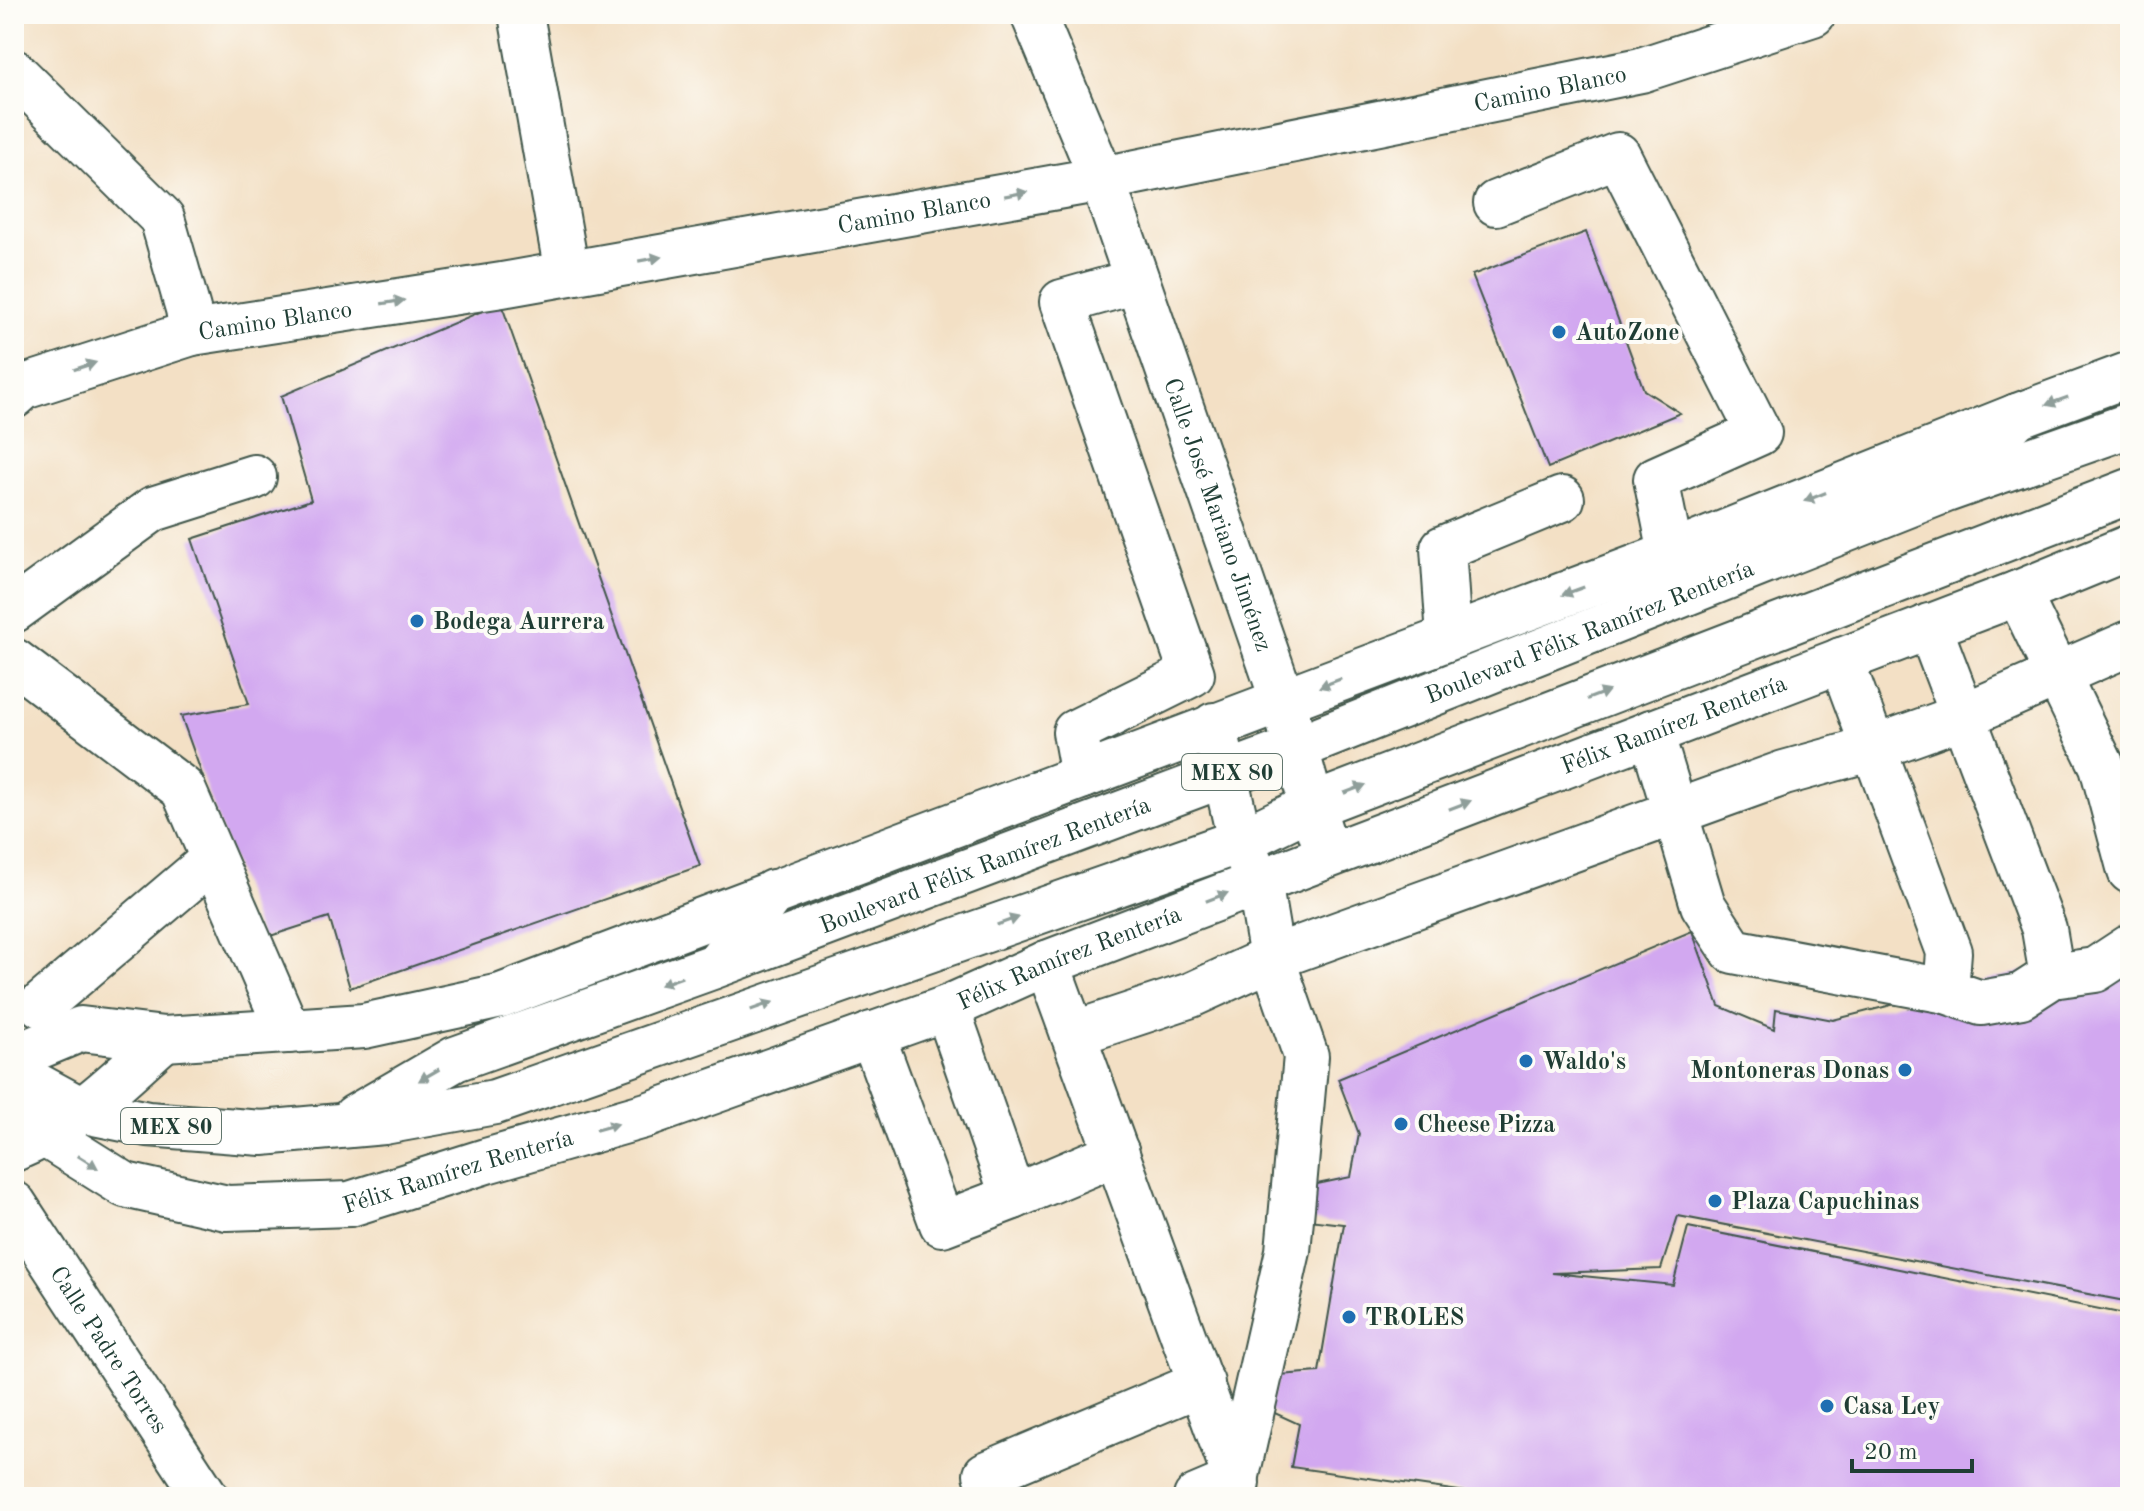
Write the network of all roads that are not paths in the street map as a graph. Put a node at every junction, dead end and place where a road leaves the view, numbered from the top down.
1 (521, 14) edge
2 (1033, 14) edge
3 (1813, 14) edge
4 (14, 72) edge
5 (1102, 179) junction
6 (1496, 203) dead end
7 (567, 273) junction
8 (1137, 281) junction
9 (192, 333) junction
10 (2130, 374) edge
11 (14, 396) edge
12 (2017, 416) junction
13 (2130, 425) edge
14 (254, 477) dead end
15 (1946, 490) junction
16 (2130, 491) edge
17 (1562, 499) dead end
18 (2130, 547) edge
19 (1671, 554) junction
20 (2018, 593) junction
21 (14, 610) edge
22 (1929, 626) junction
23 (1449, 637) junction
24 (2130, 643) edge
25 (1841, 660) junction
26 (14, 661) edge
27 (2058, 676) junction
28 (1283, 701) junction
29 (1963, 716) junction
30 (1214, 725) junction
31 (1651, 732) junction
32 (1296, 748) junction
33 (1874, 748) junction
34 (2116, 761) edge
35 (1227, 774) junction
36 (1083, 776) junction
37 (1312, 806) junction
38 (1677, 813) junction
39 (1240, 841) junction
40 (1328, 855) junction
41 (212, 860) junction
42 (2130, 871) edge
43 (1259, 881) junction
44 (773, 892) junction
45 (2130, 947) edge
46 (1272, 958) junction
47 (719, 962) junction
48 (1047, 963) junction
49 (2052, 976) junction
50 (1946, 991) junction
51 (27, 997) edge
52 (947, 1008) junction
53 (81, 1029) junction
54 (288, 1031) junction
55 (872, 1034) junction
56 (1073, 1034) junction
57 (164, 1039) junction
58 (14, 1057) edge
59 (14, 1073) edge
60 (14, 1089) edge
61 (84, 1111) junction
62 (339, 1127) junction
63 (30, 1142) edge
64 (1117, 1153) junction
65 (1013, 1197) junction
66 (14, 1204) edge
67 (1202, 1383) junction
68 (1239, 1488) edge
69 (206, 1497) edge
70 (994, 1497) edge
71 (1196, 1497) edge

1 - 7 main road
2 - 5 main road, Calle José Mariano Jiménez
3 - 5 main road, Camino Blanco
4 - 9 main road
7 -> 5 main road, Camino Blanco
5 - 8 main road, Calle José Mariano Jiménez
6 - 19 main road
9 -> 7 main road, Camino Blanco
8 - 28 main road, Calle José Mariano Jiménez
8 - 36 main road
11 -> 9 main road, Camino Blanco
10 -> 12 main road
12 - 15 main road
12 -> 19 main road
13 - 15 main road, Boulevard Félix Ramírez Rentería / MEX 80
14 - 21 main road
15 - 32 main road, Boulevard Félix Ramírez Rentería / MEX 80
37 -> 16 main road, Boulevard Félix Ramírez Rentería / MEX 80
17 - 23 main road
18 - 20 main road, Félix Ramírez Rentería
19 -> 23 main road
20 - 22 main road, Félix Ramírez Rentería
20 - 27 main road
22 - 25 main road, Félix Ramírez Rentería
22 - 29 main road
23 -> 28 main road
24 - 27 main road
25 - 31 main road, Félix Ramírez Rentería
25 - 33 main road
26 - 41 main road
27 - 29 main road
27 - 34 main road
28 - 30 main road
28 - 32 main road, Calle José Mariano Jiménez
29 - 33 main road
29 - 49 main road
30 - 35 main road
30 - 36 main road
31 - 38 main road
40 -> 31 main road, Félix Ramírez Rentería
32 - 35 main road, Boulevard Félix Ramírez Rentería / MEX 80
32 - 37 main road, Calle José Mariano Jiménez
33 - 38 main road
33 - 50 main road
34 - 42 main road
35 - 39 main road
35 - 47 main road, Boulevard Félix Ramírez Rentería / MEX 80
36 - 44 main road
37 - 39 main road, Boulevard Félix Ramírez Rentería / MEX 80
37 - 40 main road, Calle José Mariano Jiménez
38 - 46 main road
38 - 50 main road
39 - 43 main road
62 -> 39 main road, Boulevard Félix Ramírez Rentería / MEX 80
40 - 43 main road, Félix Ramírez Rentería
41 - 51 main road
41 - 54 main road
43 - 46 main road
48 -> 43 main road, Félix Ramírez Rentería
44 - 47 main road
44 - 54 main road
45 - 49 main road
46 - 56 main road
46 - 68 main road
47 -> 62 main road, Boulevard Félix Ramírez Rentería / MEX 80
48 - 52 main road, Félix Ramírez Rentería
48 - 56 main road
49 - 50 main road
51 - 53 main road
52 - 55 main road, Félix Ramírez Rentería
52 - 65 main road
53 - 57 main road
53 - 58 main road
54 - 57 main road
63 -> 55 main road, Félix Ramírez Rentería
55 - 65 main road
56 - 64 main road
57 - 61 main road
59 - 61 main road, Boulevard Félix Ramírez Rentería / MEX 80
60 - 63 main road, Félix Ramírez Rentería
61 - 62 main road, Boulevard Félix Ramírez Rentería / MEX 80
61 - 63 main road
64 - 65 main road
64 - 67 main road
66 - 69 main road, Calle Padre Torres
67 - 68 main road
67 - 70 main road
68 - 71 main road

